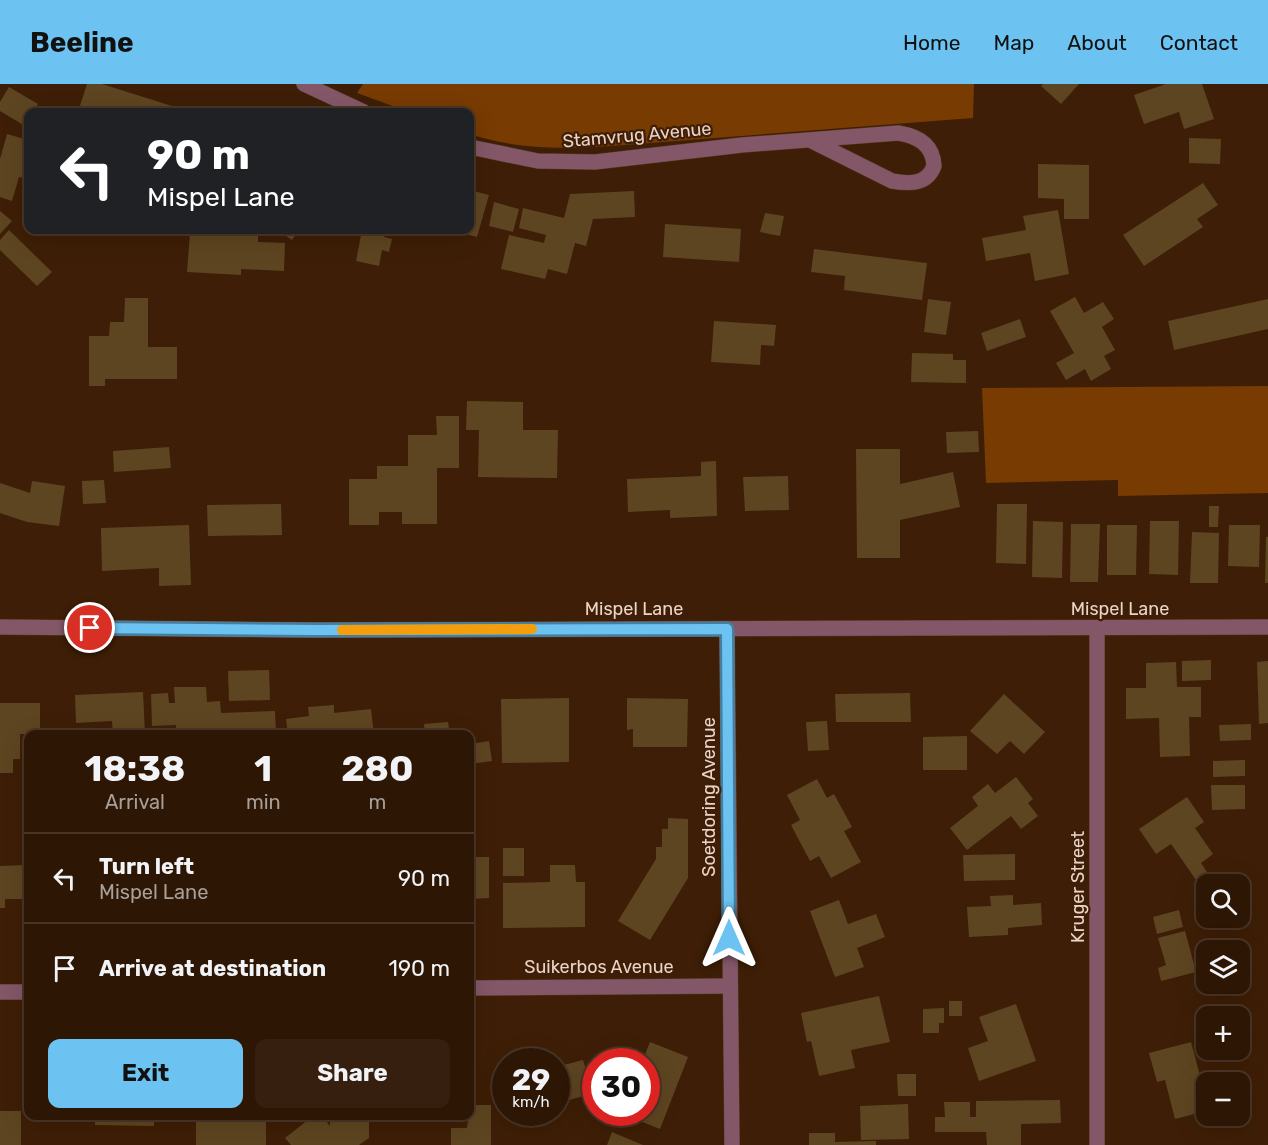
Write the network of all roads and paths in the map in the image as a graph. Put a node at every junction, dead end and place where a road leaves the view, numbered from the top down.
1 (304, 84) edge
2 (355, 108) edge
3 (810, 140) junction
4 (474, 148) edge
5 (0, 627) edge
6 (1268, 627) edge
7 (727, 629) junction
8 (1097, 629) junction
9 (730, 986) junction
10 (474, 988) edge
11 (0, 992) edge
12 (24, 992) edge
13 (732, 1145) edge
14 (1097, 1145) edge

1 - 2 street
3 - 3 street, Stamvrug Avenue
3 - 4 street, Stamvrug Avenue
5 - 7 street, Mispel Lane
6 - 8 street, Mispel Lane
7 - 8 street, Mispel Lane
7 - 9 street, Soetdoring Avenue
8 - 14 street, Kruger Street
9 - 10 street, Suikerbos Avenue
9 - 13 street, Soetdoring Avenue
11 - 12 street

